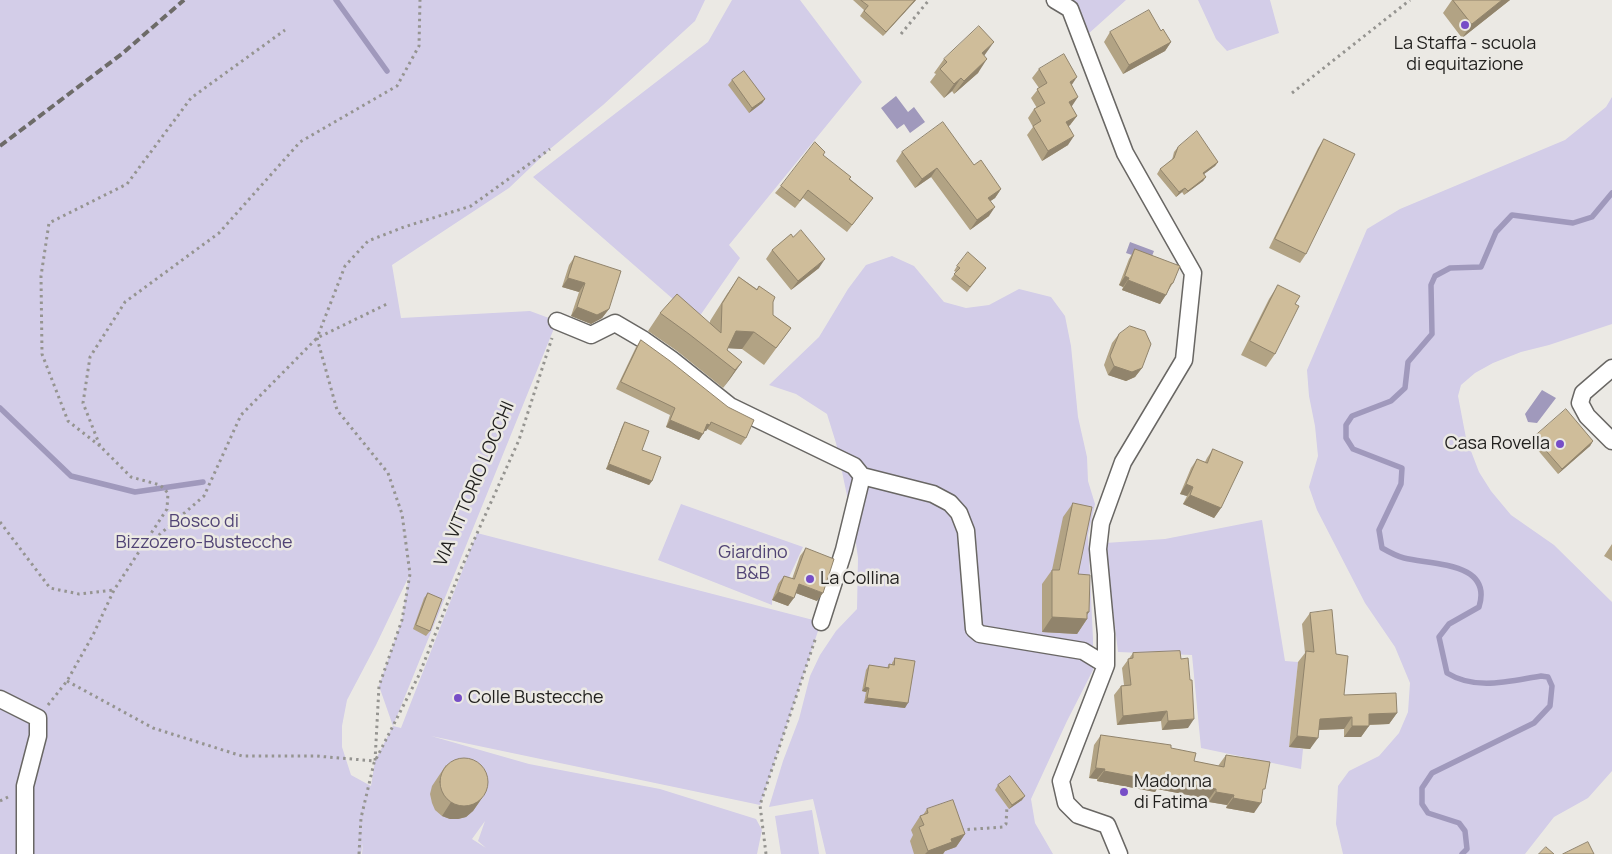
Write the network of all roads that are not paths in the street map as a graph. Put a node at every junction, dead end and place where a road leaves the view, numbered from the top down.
1 (1055, 0) edge
2 (557, 321) road end
3 (1612, 368) edge
4 (1612, 441) edge
5 (862, 476) junction
6 (821, 622) road end
7 (1106, 665) junction
8 (0, 699) edge
9 (25, 854) edge
10 (1119, 854) edge

1 - 7 street
2 - 5 street
3 - 4 street
5 - 6 street
5 - 7 street
7 - 10 street
8 - 9 street

